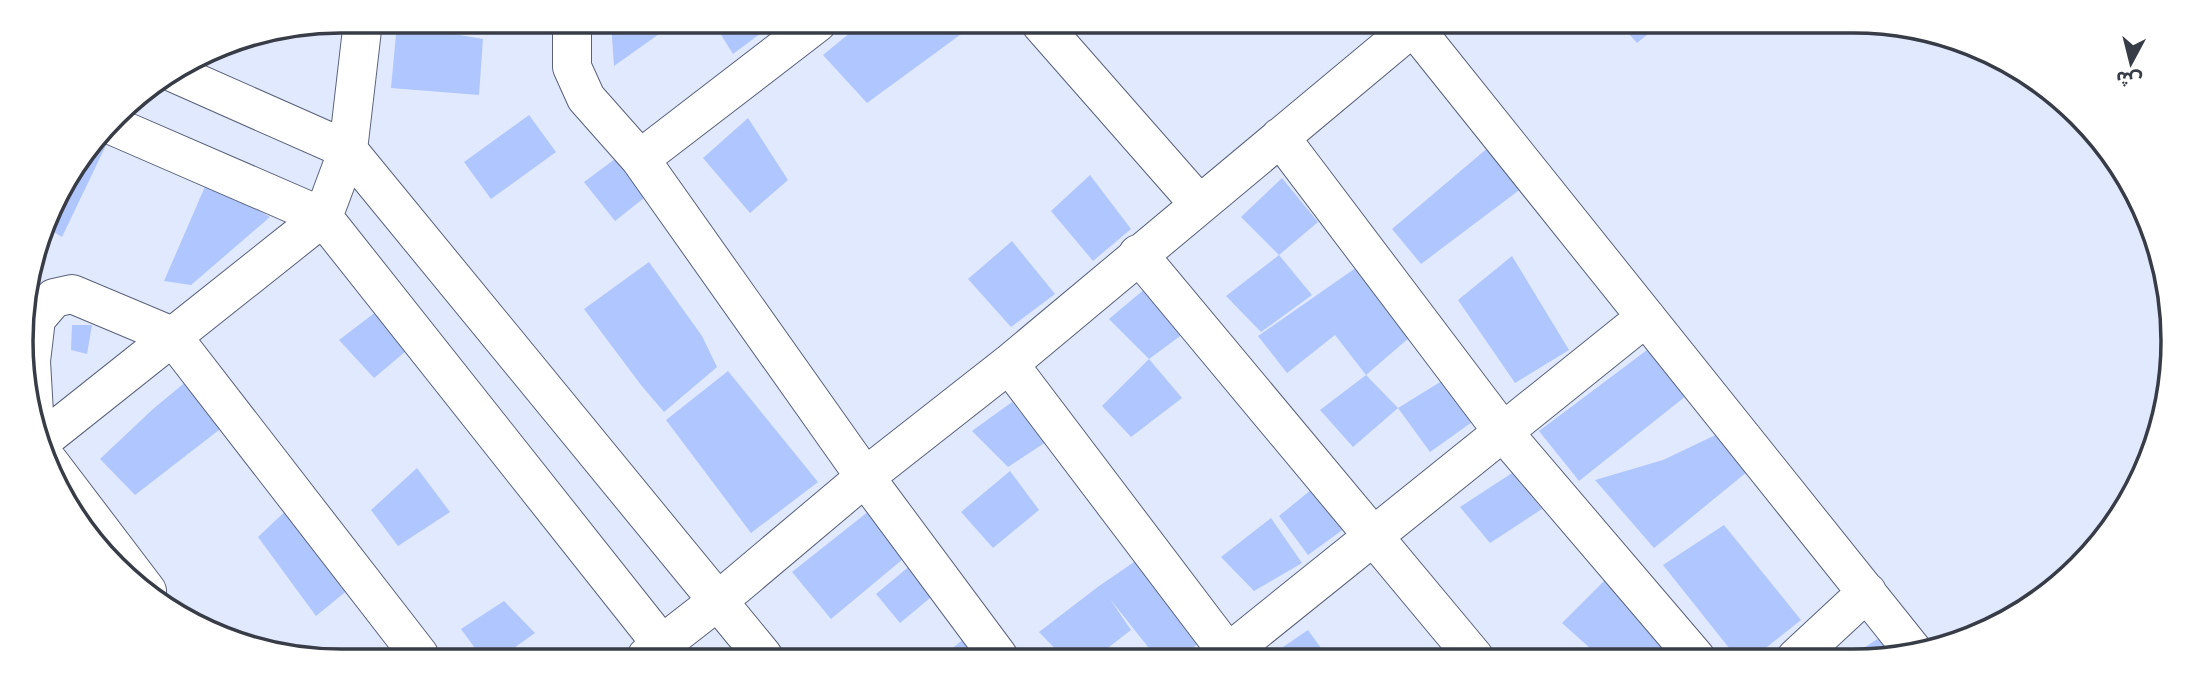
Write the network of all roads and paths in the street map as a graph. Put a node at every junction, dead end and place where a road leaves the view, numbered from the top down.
1 (362, 33) edge
2 (572, 33) edge
3 (804, 33) edge
4 (1049, 33) edge
5 (1405, 33) edge
6 (1419, 33) edge
7 (181, 78) edge
8 (118, 128) edge
9 (1280, 137) junction
10 (348, 149) junction
11 (640, 159) junction
12 (1199, 204) junction
13 (323, 216) junction
14 (1138, 254) junction
15 (1646, 317) junction
16 (172, 336) junction
17 (33, 339) edge
18 (1009, 364) junction
19 (1503, 432) junction
20 (48, 435) edge
21 (865, 477) junction
22 (73, 493) edge
23 (1373, 536) junction
24 (122, 558) edge
25 (1867, 592) junction
26 (719, 600) junction
27 (1908, 644) edge
28 (413, 649) edge
29 (658, 649) edge
30 (663, 649) edge
31 (758, 649) edge
32 (994, 649) edge
33 (1223, 649) edge
34 (1234, 649) edge
35 (1467, 649) edge
36 (1688, 649) edge
37 (1806, 649) edge

1 - 10 street
2 - 11 street
3 - 11 street
4 - 12 street
5 - 9 street
6 - 15 street
7 - 10 street
8 - 13 street
9 - 12 street
9 - 19 street
10 - 13 street
10 - 26 street
11 - 21 street
12 - 14 street
13 - 16 street
13 - 29 street
14 - 18 street
14 - 23 street
15 - 19 street
15 - 25 street
16 - 17 street
16 - 20 street
16 - 28 street
18 - 21 street
18 - 33 street
19 - 23 street
19 - 36 street
21 - 26 street
21 - 32 street
22 - 24 street
23 - 34 street
23 - 35 street
25 - 27 street
25 - 37 street
26 - 30 street
26 - 31 street

